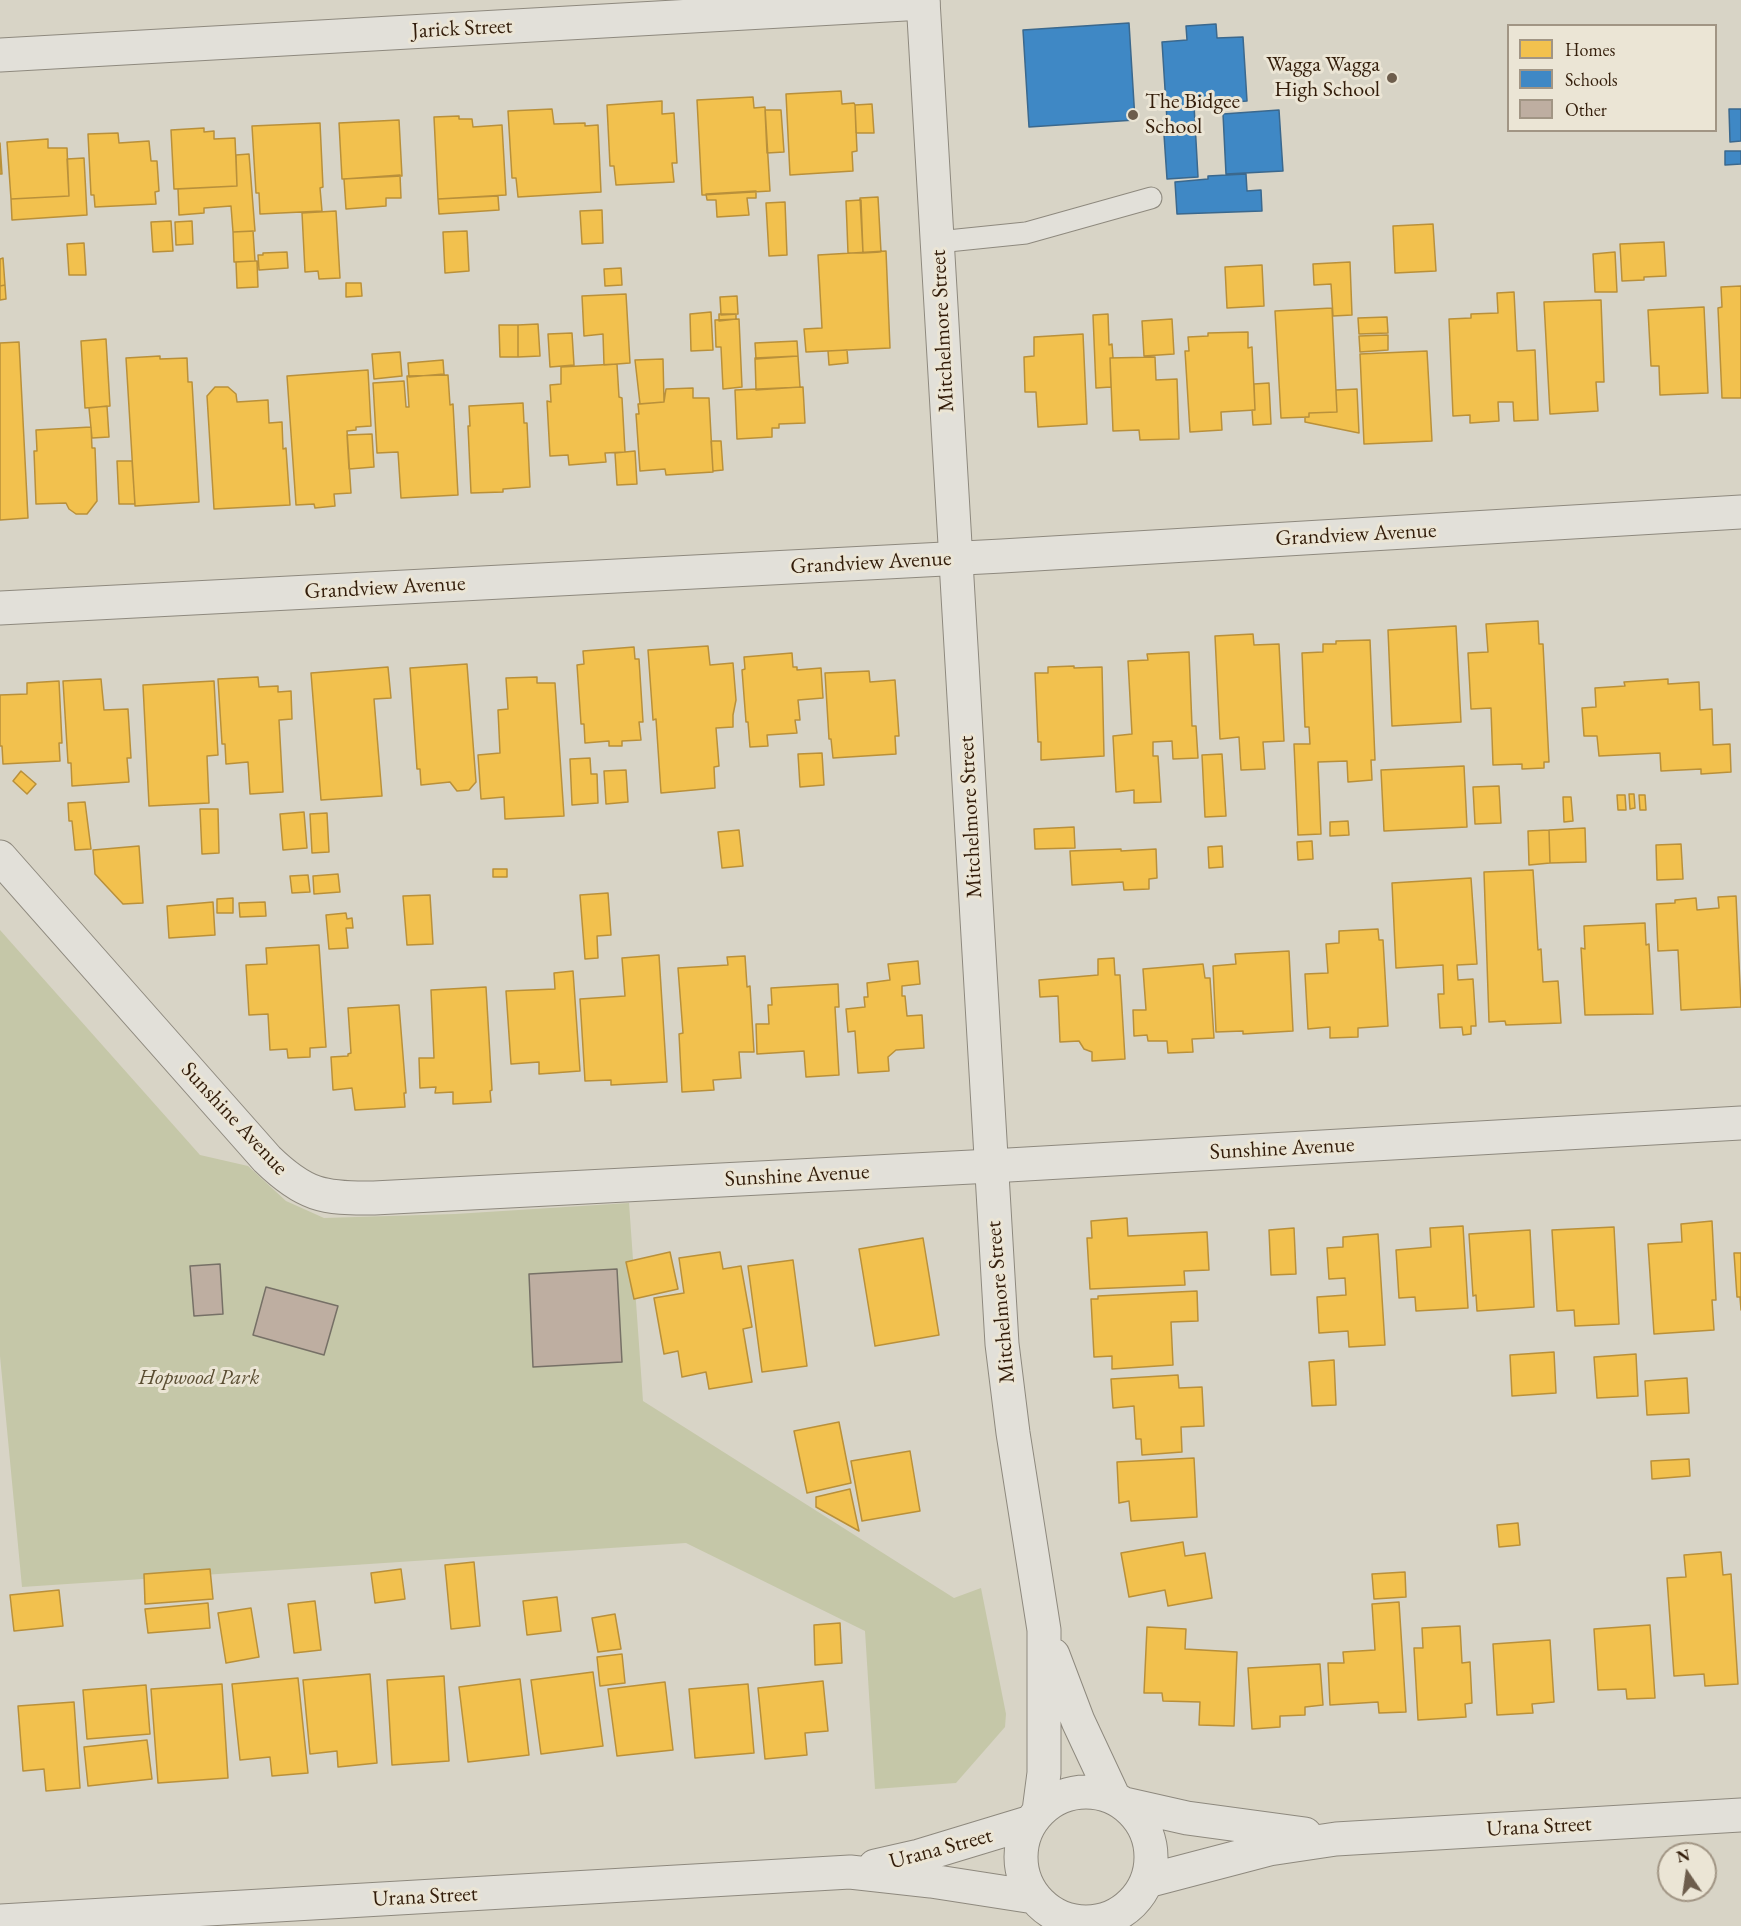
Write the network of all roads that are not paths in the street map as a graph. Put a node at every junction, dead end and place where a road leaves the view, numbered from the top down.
1 (923, 2) edge
2 (0, 55) edge
3 (1151, 198) dead end
4 (938, 242) junction
5 (1741, 512) edge
6 (956, 558) junction
7 (0, 608) edge
8 (0, 857) edge
9 (1741, 1123) edge
10 (991, 1166) junction
11 (1044, 1630) junction
12 (1119, 1801) junction
13 (1741, 1815) edge
14 (1035, 1817) junction
15 (1336, 1839) junction
16 (850, 1872) junction
17 (1144, 1886) junction
18 (1049, 1912) edge
19 (0, 1921) edge
20 (1135, 1926) edge

1 - 2 street, Jarick Street
1 - 4 street, Mitchelmore Street
3 - 4 lane
4 - 6 street, Mitchelmore Street
5 - 6 street, Grandview Avenue
6 - 7 street, Grandview Avenue
6 - 10 street, Mitchelmore Street
8 - 10 street, Sunshine Avenue
9 - 10 street, Sunshine Avenue
10 - 11 street, Mitchelmore Street
11 - 12 street, Mitchelmore Street
11 - 14 street, Mitchelmore Street
12 - 14 street
12 - 15 street, Urana Street
12 - 17 street
13 - 15 street, Urana Street
14 - 16 street, Urana Street
14 - 18 street
15 - 17 street, Urana Street
16 - 18 street, Urana Street
16 - 19 street, Urana Street
17 - 18 street
17 - 20 street

